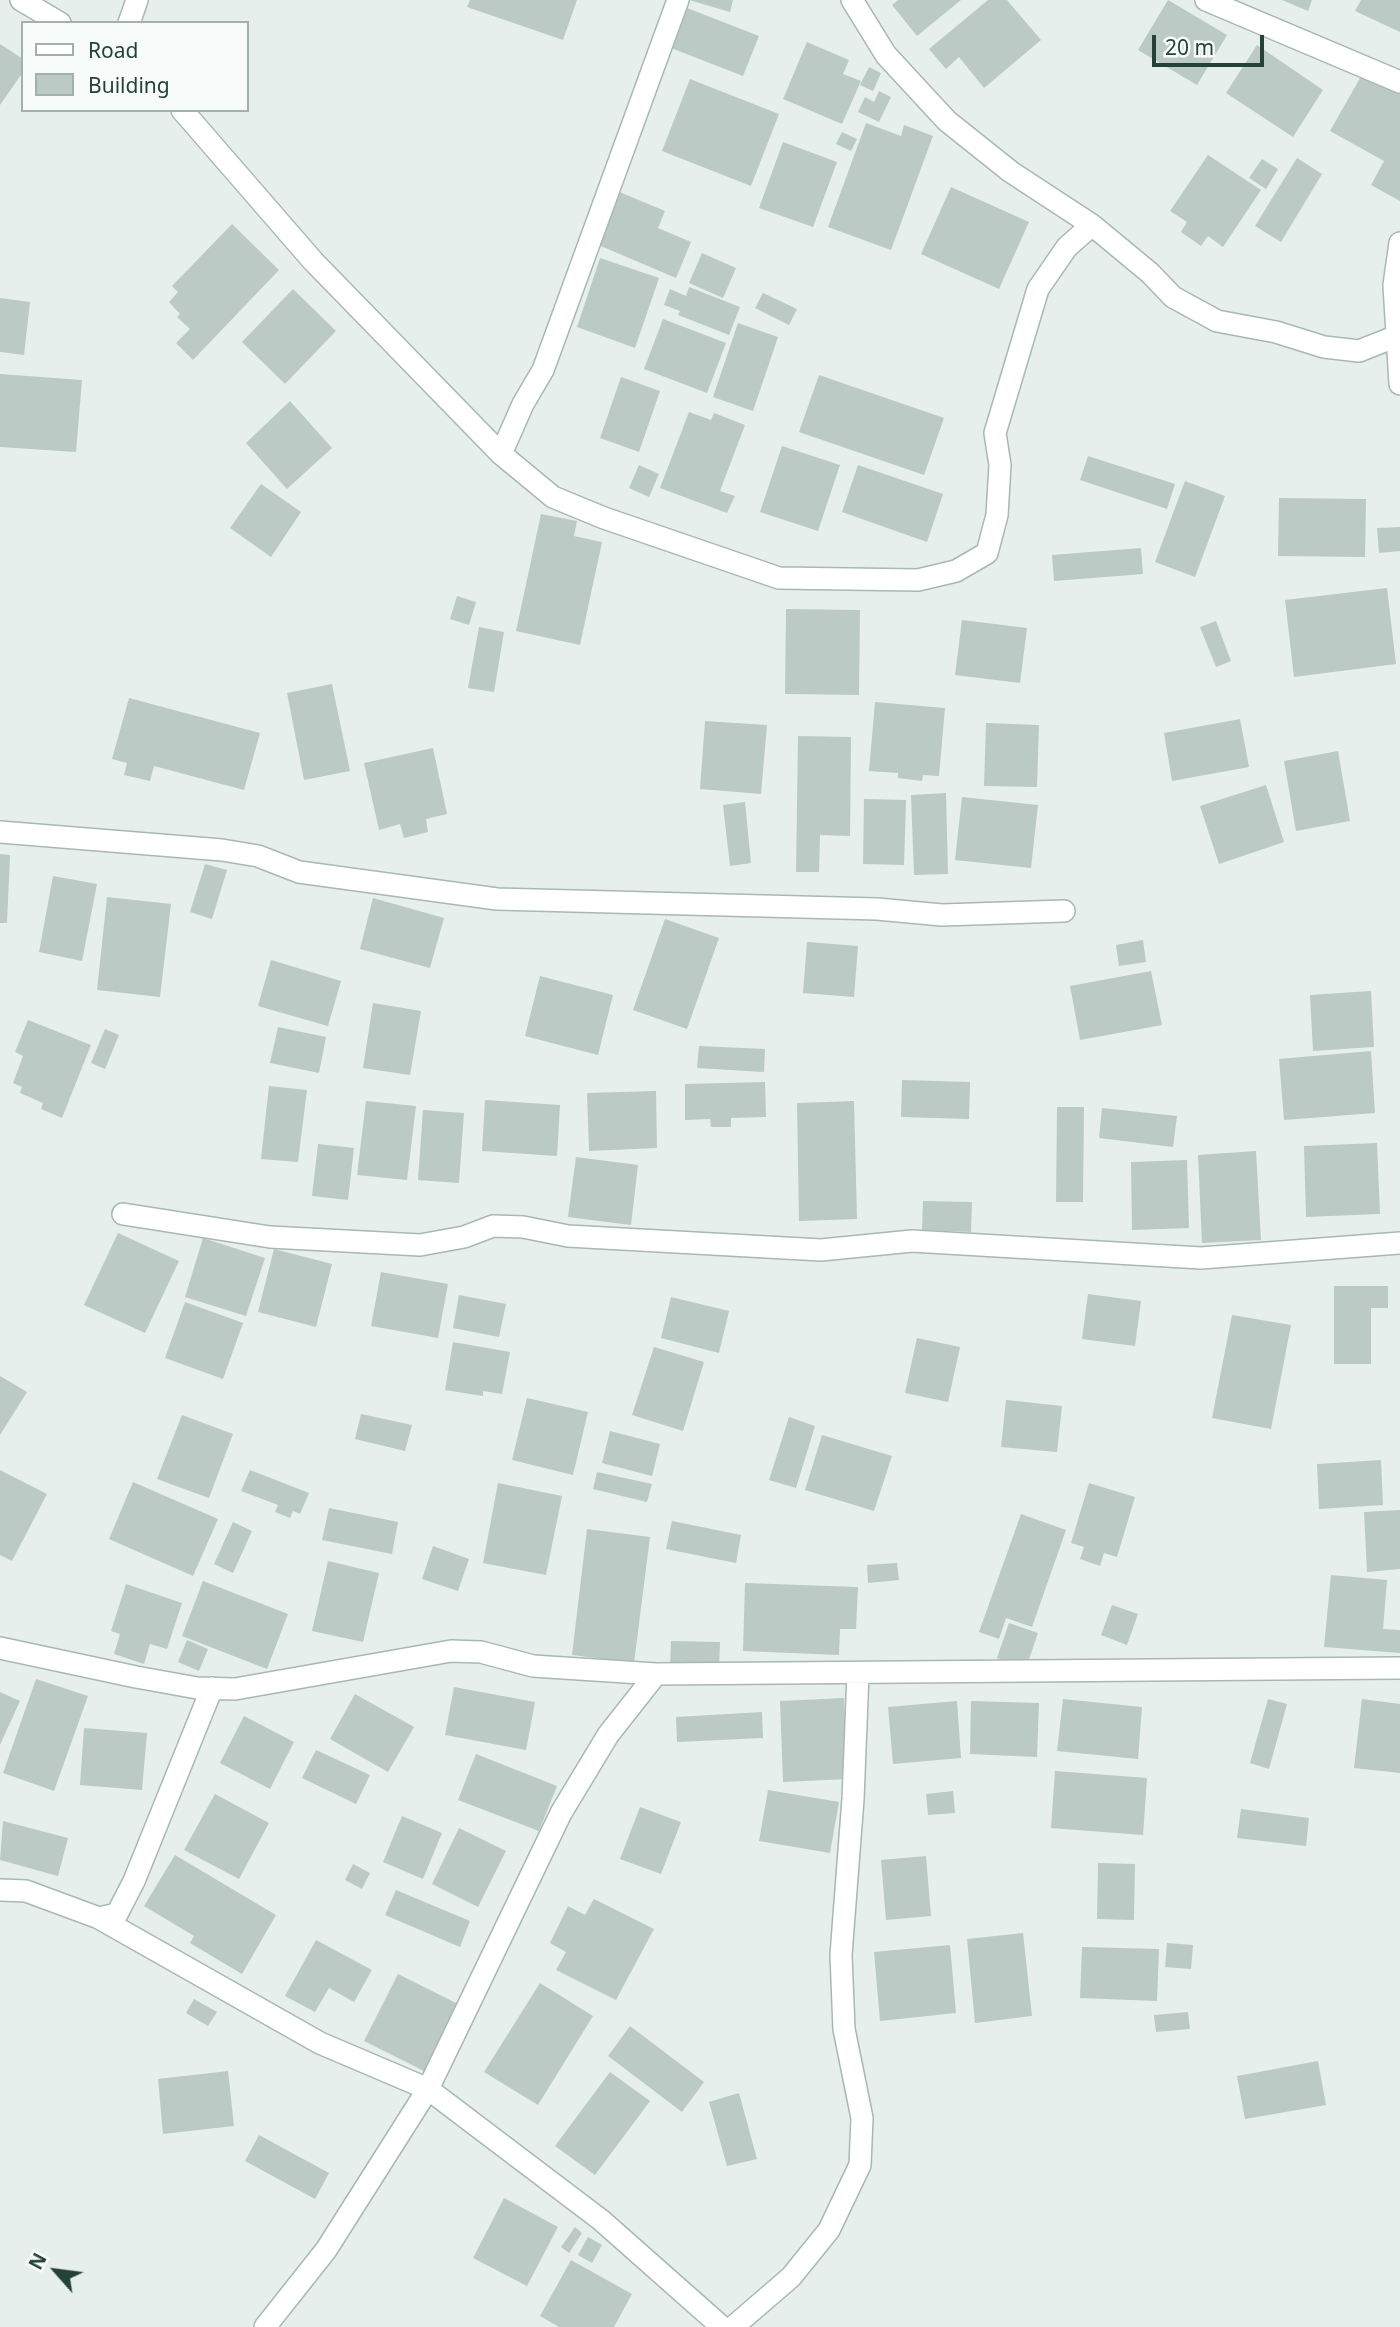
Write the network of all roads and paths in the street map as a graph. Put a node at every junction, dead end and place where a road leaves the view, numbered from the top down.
1 (21, 0) edge
2 (137, 0) edge
3 (678, 0) edge
4 (852, 0) edge
5 (1206, 0) edge
6 (57, 21) edge
7 (130, 21) edge
8 (1400, 82) edge
9 (184, 112) edge
10 (1092, 225) junction
11 (1400, 243) edge
12 (1397, 286) edge
13 (1397, 337) junction
14 (1400, 384) edge
15 (501, 454) junction
16 (0, 832) edge
17 (1064, 911) dead end
18 (123, 1214) dead end
19 (1400, 1243) edge
20 (0, 1648) edge
21 (1400, 1668) edge
22 (656, 1674) junction
23 (858, 1674) junction
24 (212, 1688) junction
25 (0, 1890) edge
26 (99, 1918) junction
27 (428, 2089) junction
28 (265, 2327) edge
29 (722, 2327) edge
30 (733, 2327) edge

1 - 6 street
2 - 7 street
3 - 15 street
4 - 10 street
5 - 8 street
9 - 15 street
10 - 13 street
10 - 15 street
11 - 12 street
12 - 13 street
13 - 14 street
16 - 17 street
18 - 19 street
20 - 24 street
21 - 23 street
22 - 23 street
22 - 24 street
22 - 27 street
23 - 30 street
24 - 26 street
25 - 26 street
26 - 27 street
27 - 28 street
27 - 29 street

